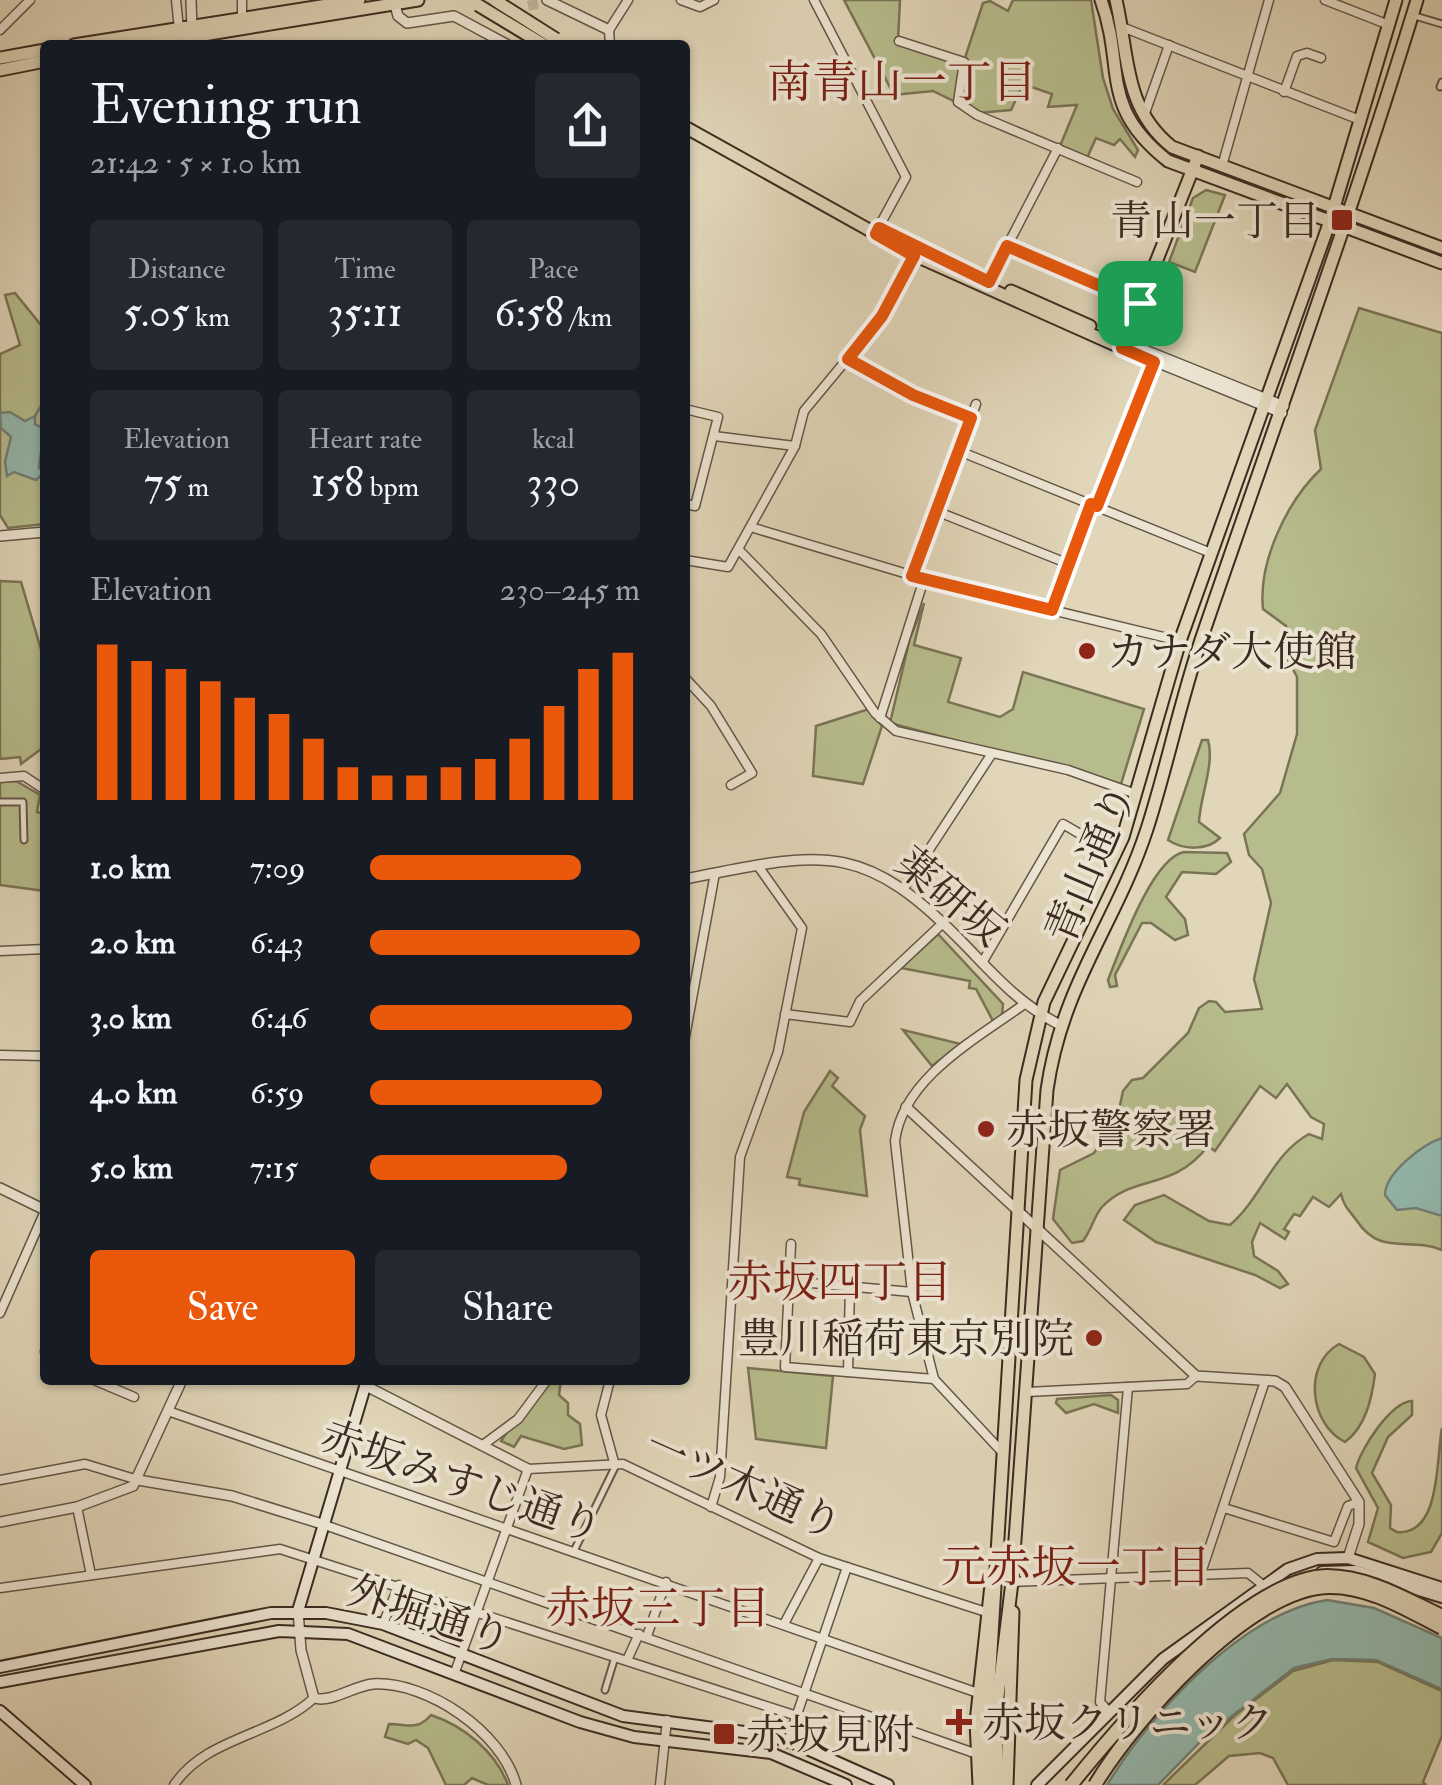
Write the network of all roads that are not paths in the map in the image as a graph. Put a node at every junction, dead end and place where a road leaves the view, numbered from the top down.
1 (30, 0) edge
2 (176, 0) edge
3 (191, 0) edge
4 (242, 0) edge
5 (359, 0) edge
6 (418, 0) edge
7 (548, 0) edge
8 (628, 0) edge
9 (681, 0) edge
10 (714, 0) edge
11 (814, 0) edge
12 (1101, 0) edge
13 (1116, 0) edge
14 (1270, 0) edge
15 (1326, 0) edge
16 (1396, 0) edge
17 (1417, 0) edge
18 (495, 1) edge
19 (394, 2) edge
20 (472, 2) edge
21 (1412, 15) junction
22 (536, 16) tunnel mouth
23 (243, 18) junction
24 (1442, 24) edge
25 (1389, 25) junction
26 (1122, 27) junction
27 (178, 28) junction
28 (0, 30) edge
29 (233, 30) junction
30 (608, 30) junction
31 (192, 32) junction
32 (105, 40) edge
33 (161, 40) edge
34 (234, 40) edge
35 (499, 40) edge
36 (543, 40) edge
37 (546, 40) edge
38 (549, 40) edge
39 (609, 40) edge
40 (900, 41) dead end
41 (1169, 45) junction
42 (40, 51) edge
43 (0, 58) edge
44 (1321, 58) dead end
45 (40, 62) edge
46 (0, 70) edge
47 (1247, 77) junction
48 (1284, 92) junction
49 (1144, 116) junction
50 (1360, 120) junction
51 (690, 122) edge
52 (690, 131) edge
53 (1058, 148) junction
54 (1198, 156) junction
55 (1222, 166) junction
56 (1190, 172) junction
57 (1137, 182) dead end
58 (1333, 210) junction
59 (1348, 223) junction
60 (1329, 224) junction
61 (877, 231) junction
62 (1007, 246) junction
63 (1442, 248) edge
64 (916, 253) junction
65 (1442, 263) edge
66 (989, 282) junction
67 (1140, 303) junction
68 (1124, 345) junction
69 (848, 359) junction
70 (1154, 362) junction
71 (1264, 402) junction
72 (976, 404) dead end
73 (1283, 409) junction
74 (690, 410) edge
75 (971, 418) junction
76 (714, 436) junction
77 (795, 446) junction
78 (959, 451) junction
79 (690, 505) edge
80 (1094, 505) junction
81 (936, 511) junction
82 (754, 528) junction
83 (40, 532) edge
84 (0, 536) edge
85 (740, 552) junction
86 (1211, 553) junction
87 (690, 561) edge
88 (1069, 564) junction
89 (912, 576) junction
90 (924, 580) junction
91 (1052, 610) junction
92 (1180, 642) junction
93 (690, 683) edge
94 (880, 718) junction
95 (990, 756) junction
96 (0, 778) edge
97 (731, 785) dead end
98 (40, 787) edge
99 (1136, 794) junction
100 (0, 802) edge
101 (24, 840) dead end
102 (1116, 855) junction
103 (758, 866) junction
104 (716, 873) junction
105 (690, 878) edge
106 (904, 888) junction
107 (943, 922) junction
108 (40, 949) edge
109 (0, 951) edge
110 (982, 963) junction
111 (1030, 1009) junction
112 (690, 1011) edge
113 (785, 1014) junction
114 (1060, 1025) junction
115 (0, 1054) edge
116 (40, 1056) edge
117 (906, 1107) junction
118 (1, 1190) edge
119 (40, 1209) edge
120 (1018, 1210) junction
121 (40, 1222) edge
122 (1037, 1228) junction
123 (791, 1244) dead end
124 (790, 1280) junction
125 (850, 1286) junction
126 (912, 1292) junction
127 (0, 1313) edge
128 (848, 1372) junction
129 (1196, 1376) junction
130 (934, 1379) junction
131 (1265, 1380) junction
132 (114, 1385) edge
133 (180, 1385) edge
134 (366, 1385) edge
135 (371, 1385) edge
136 (543, 1385) edge
137 (609, 1385) edge
138 (1128, 1387) junction
139 (1027, 1392) junction
140 (134, 1397) dead end
141 (168, 1411) junction
142 (483, 1445) junction
143 (1003, 1454) junction
144 (616, 1462) junction
145 (528, 1469) junction
146 (339, 1470) junction
147 (0, 1480) edge
148 (138, 1480) junction
149 (1359, 1502) junction
150 (77, 1507) junction
151 (710, 1507) junction
152 (1224, 1508) junction
153 (0, 1522) edge
154 (322, 1524) junction
155 (507, 1530) junction
156 (998, 1550) junction
157 (573, 1553) junction
158 (312, 1557) junction
159 (819, 1558) junction
160 (1348, 1558) junction
161 (846, 1567) junction
162 (1201, 1573) junction
163 (90, 1575) junction
164 (1112, 1577) junction
165 (490, 1582) junction
166 (666, 1582) junction
167 (1012, 1582) junction
168 (399, 1585) junction
169 (1263, 1585) junction
170 (0, 1588) edge
171 (1442, 1588) edge
172 (1442, 1598) edge
173 (298, 1611) junction
174 (478, 1612) junction
175 (986, 1612) junction
176 (1442, 1616) edge
177 (384, 1624) junction
178 (784, 1624) junction
179 (1442, 1628) edge
180 (299, 1630) junction
181 (1198, 1630) junction
182 (643, 1635) junction
183 (824, 1637) junction
184 (1208, 1643) junction
185 (616, 1654) junction
186 (462, 1655) junction
187 (628, 1658) junction
188 (0, 1667) edge
189 (455, 1672) junction
190 (0, 1682) edge
191 (605, 1690) dead end
192 (806, 1690) junction
193 (978, 1694) junction
194 (314, 1698) junction
195 (0, 1711) edge
196 (992, 1712) junction
197 (1109, 1712) junction
198 (796, 1716) junction
199 (666, 1720) junction
200 (665, 1741) junction
201 (788, 1741) junction
202 (977, 1754) junction
203 (1104, 1755) junction
204 (1084, 1783) edge
205 (85, 1785) edge
206 (174, 1785) edge
207 (516, 1785) edge
208 (660, 1785) edge
209 (846, 1785) edge
210 (888, 1785) edge
211 (979, 1785) edge
212 (989, 1785) edge
213 (998, 1785) edge
214 (1007, 1785) edge
215 (1037, 1785) edge
216 (1062, 1785) edge

1 - 28 street
2 - 27 street
3 - 31 street
4 - 23 street
5 - 23 main road
6 - 19 main road
7 - 30 street
8 - 30 street
9 - 10 street
11 - 61 street
12 - 56 main road
13 - 26 main road
14 - 47 street
15 - 25 street
16 - 25 main road, 青山通り
17 - 21 main road, 青山通り
18 - 37 main road, bridge
19 - 29 main road
19 - 35 street
20 - 36 main road, bridge
21 - 24 street
21 - 59 main road, 青山通り
22 - 38 main road
23 - 29 street
23 - 31 main road
25 - 50 main road, 青山通り
26 - 41 street
26 - 49 main road
27 - 31 main road
27 - 32 main road
29 - 31 main road
29 - 34 street
30 - 39 street
31 - 33 main road
40 - 53 street
41 - 47 street
41 - 49 street
42 - 43 main road
44 - 48 street
45 - 46 main road
47 - 48 street
47 - 55 street
48 - 50 street
49 - 54 main road
50 - 58 main road, 青山通り
51 - 61 main road
52 - 61 main road
53 - 57 street
53 - 62 street
54 - 55 main road
54 - 56 main road
55 - 58 main road
56 - 60 main road
56 - 67 main road
58 - 59 main road
58 - 60 main road, 青山通り
59 - 60 main road
59 - 63 main road
59 - 65 main road
59 - 73 main road, 青山通り
60 - 71 main road, 青山通り
61 - 64 main road
62 - 66 street
62 - 67 street
64 - 66 main road
64 - 68 main road
64 - 69 street
66 - 68 main road
67 - 68 main road
68 - 70 street
68 - 71 street
69 - 75 street
69 - 77 street
70 - 71 street
70 - 80 street
71 - 73 street
71 - 86 main road, 青山通り
72 - 75 street
73 - 114 main road, 青山通り
74 - 76 street
75 - 78 street
76 - 77 street
76 - 79 street
77 - 82 street
78 - 80 street
78 - 81 street
80 - 86 street
80 - 88 street
81 - 88 street
81 - 89 street
82 - 85 street
82 - 89 street
83 - 84 street
85 - 87 street
85 - 94 street
86 - 92 main road, 青山通り
88 - 91 street
89 - 90 street
90 - 91 street
90 - 94 street
91 - 92 street
92 - 99 main road, 青山通り
93 - 97 street
94 - 95 street
95 - 99 street
95 - 106 street
96 - 98 street
99 - 102 main road, 青山通り
100 - 101 street
102 - 110 street
102 - 111 main road, 青山通り
103 - 104 street, 薬研坂
103 - 106 street, 薬研坂
103 - 113 street
104 - 105 street, 薬研坂
104 - 112 street
106 - 107 street, 薬研坂
107 - 110 street, 薬研坂
107 - 113 street
108 - 109 street
110 - 111 street, 薬研坂
111 - 114 street, 薬研坂
111 - 117 street
111 - 120 main road, 青山通り
113 - 151 street
114 - 122 main road, 青山通り
115 - 116 street
117 - 120 street
117 - 126 street
118 - 119 street
120 - 122 street
120 - 143 main road, 青山通り
121 - 127 street
122 - 129 street
122 - 139 main road, 青山通り
123 - 124 street
124 - 125 street
124 - 128 street
125 - 126 street
125 - 128 street
126 - 130 street
128 - 130 street
129 - 131 street
129 - 138 street
130 - 143 street
131 - 149 street
131 - 152 street
132 - 140 street
133 - 141 street
134 - 146 main road
135 - 142 street
136 - 142 street
137 - 144 street
138 - 139 street
138 - 164 street
139 - 167 main road, 青山通り
141 - 146 street, 赤坂みすじ通り
141 - 148 street
142 - 145 street
143 - 156 main road, 青山通り
144 - 145 street, 一ツ木通り
144 - 151 street, 一ツ木通り
144 - 157 street
145 - 155 street
146 - 154 main road
146 - 155 street, 赤坂みすじ通り
147 - 148 street
148 - 150 street
148 - 154 street
149 - 152 street
149 - 160 street
150 - 153 street
150 - 163 street
151 - 159 street, 一ツ木通り
152 - 162 street
154 - 158 main road
154 - 165 street
155 - 157 street, 赤坂みすじ通り
155 - 165 street
156 - 175 main road
156 - 196 main road, 青山通り
157 - 166 street, 赤坂みすじ通り
158 - 163 street
158 - 168 street
158 - 173 main road
159 - 161 street, 一ツ木通り
159 - 178 street
160 - 169 main road
160 - 171 main road
161 - 175 street, 一ツ木通り
161 - 183 street
162 - 164 street
162 - 169 street
163 - 170 street
164 - 167 street
164 - 197 street
165 - 174 street
165 - 182 street
166 - 178 street, 赤坂みすじ通り
166 - 182 street
167 - 196 main road, 青山通り
167 - 214 main road
168 - 174 street
168 - 177 street
169 - 181 main road
172 - 184 main road
173 - 177 main road, 外堀通り
173 - 180 street
173 - 188 main road, 外堀通り
174 - 185 street
174 - 186 street
175 - 193 main road
176 - 204 highway, bridge
177 - 186 main road, 外堀通り
178 - 183 street, 赤坂みすじ通り
179 - 204 highway, bridge
180 - 189 main road, 外堀通り
180 - 190 main road, 外堀通り
180 - 194 street
181 - 184 main road
181 - 197 main road
182 - 187 street
182 - 192 street
183 - 192 street
183 - 193 street, 赤坂みすじ通り
184 - 203 main road
185 - 187 street
185 - 191 street
186 - 189 street
186 - 199 main road, 外堀通り
187 - 198 street
189 - 200 main road, 外堀通り
192 - 198 street
192 - 202 street
193 - 202 main road
194 - 206 street
194 - 207 street
195 - 205 main road
196 - 212 main road, 青山通り
196 - 213 main road, 青山通り
197 - 215 main road
198 - 201 street
199 - 200 street
199 - 201 main road, 外堀通り
200 - 208 street
200 - 209 main road, 外堀通り
201 - 210 main road, 外堀通り
202 - 211 main road
203 - 204 main road
203 - 216 main road

